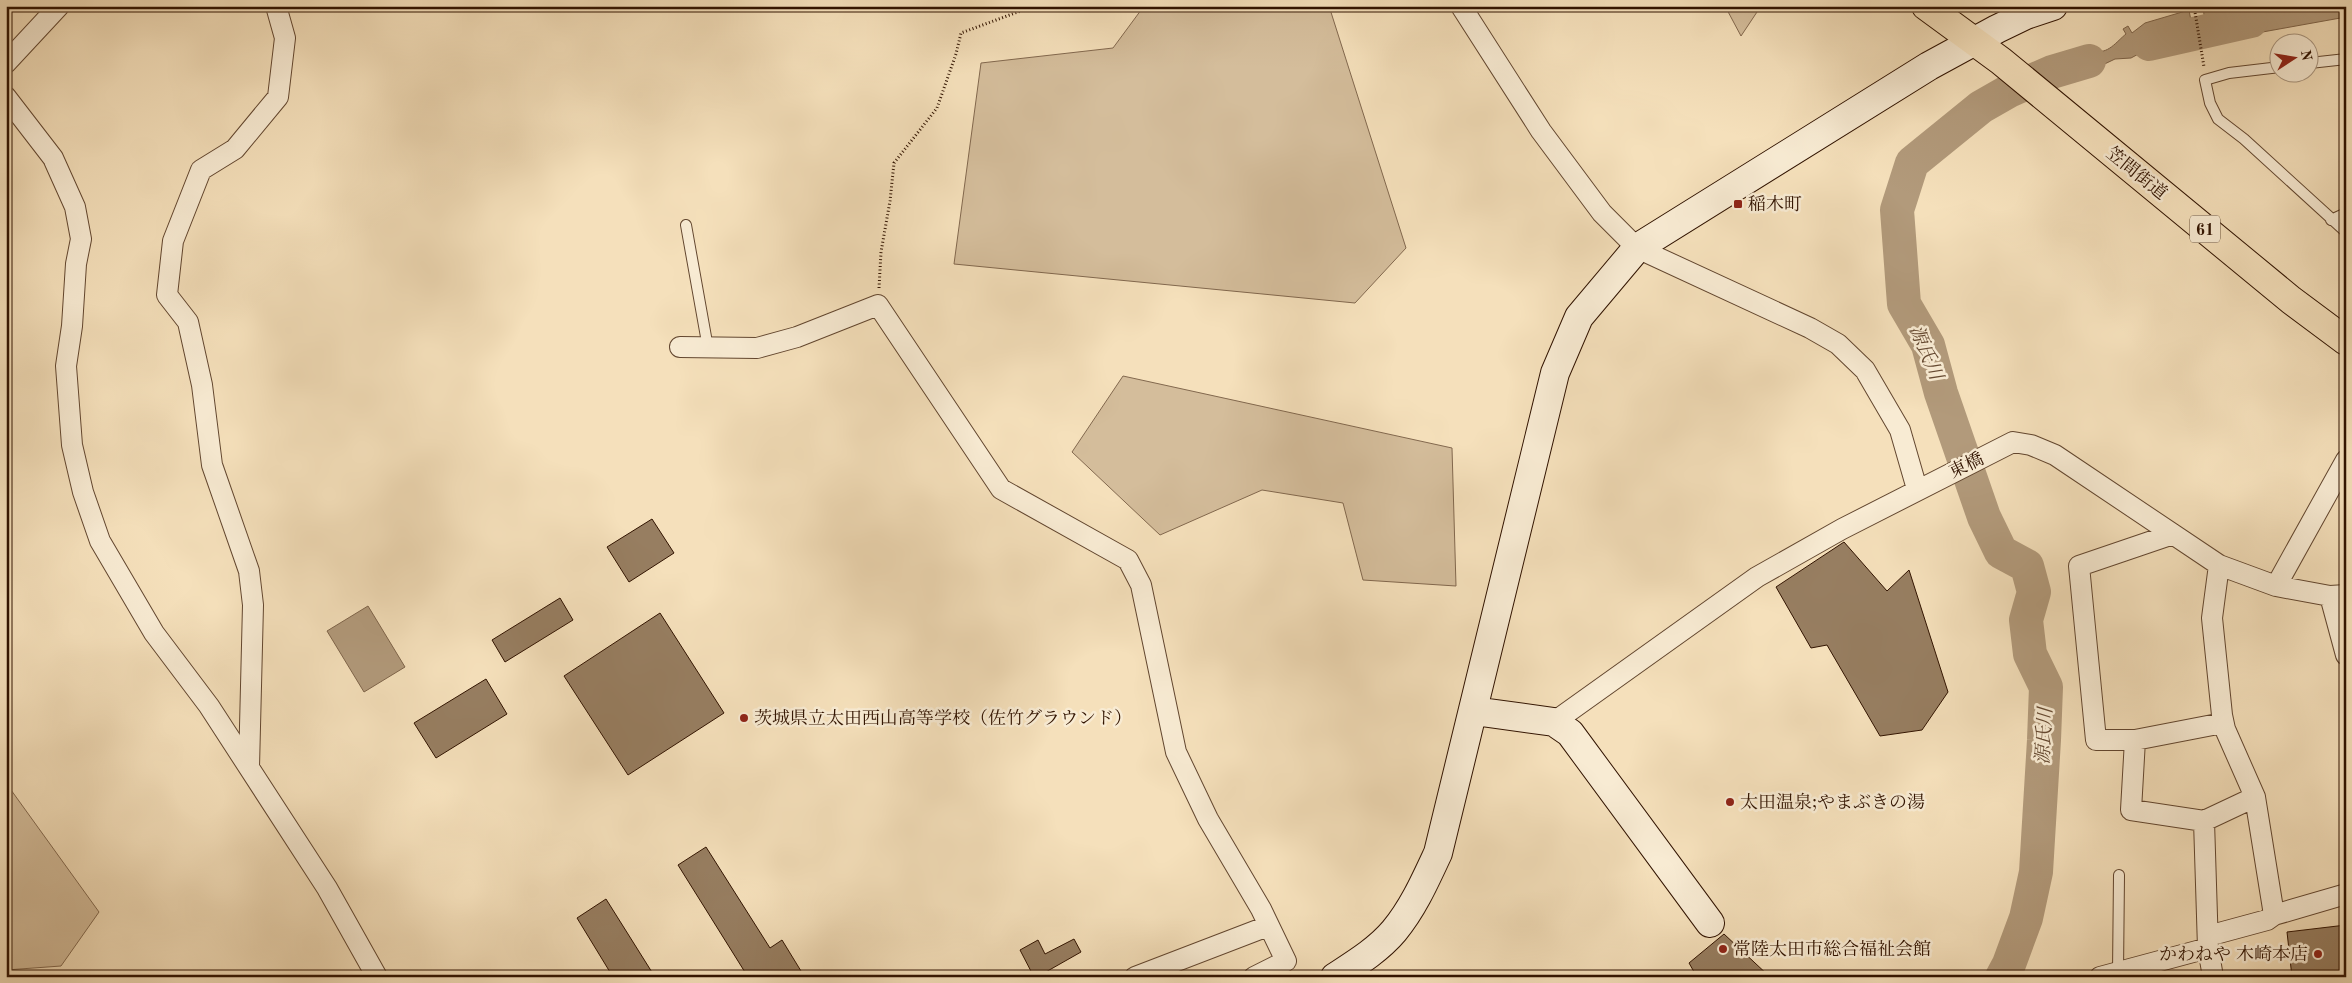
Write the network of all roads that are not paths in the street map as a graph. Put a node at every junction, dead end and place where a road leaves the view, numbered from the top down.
1 (59, 6) edge
2 (276, 6) edge
3 (1461, 6) edge
4 (1926, 6) edge
5 (2053, 6) edge
6 (1974, 42) junction
7 (2346, 59) edge
8 (2320, 61) edge
9 (6, 63) edge
10 (2270, 67) edge
11 (6, 96) edge
12 (2346, 213) edge
13 (2331, 220) junction
14 (686, 225) dead end
15 (2346, 232) edge
16 (1637, 248) junction
17 (2346, 341) edge
18 (680, 347) dead end
19 (708, 348) junction
20 (2346, 460) edge
21 (1925, 485) junction
22 (2173, 534) junction
23 (2219, 565) junction
24 (2276, 586) junction
25 (2338, 595) edge
26 (2346, 655) edge
27 (1474, 711) junction
28 (1554, 722) junction
29 (2224, 723) junction
30 (2135, 740) junction
31 (249, 767) junction
32 (2254, 797) junction
33 (2204, 822) junction
34 (2119, 875) dead end
35 (2346, 894) edge
36 (2274, 915) junction
37 (1710, 923) dead end
38 (1268, 926) junction
39 (2208, 942) junction
40 (2109, 974) edge
41 (377, 977) edge
42 (1135, 977) edge
43 (1254, 977) edge
44 (1335, 977) edge
45 (2213, 977) edge

1 - 9 street
2 - 31 street
3 - 16 street
4 - 6 main road, 笠間街道 / 61
5 - 6 street
6 - 16 street
6 - 17 main road, 笠間街道 / 61
7 - 8 lane
10 - 13 lane
11 - 31 street
12 - 13 lane
13 - 15 lane
14 - 19 lane
16 - 21 street
16 - 27 street
18 - 19 street
19 - 38 street
20 - 24 street
21 - 22 street, 東橋
21 - 28 street, 東橋
22 - 23 street, 東橋
22 - 30 street
23 - 24 street, 東橋
23 - 29 street
24 - 25 street, 東橋
25 - 26 street
27 - 28 street
27 - 44 street
28 - 37 street
29 - 30 street
29 - 32 street
30 - 33 street
31 - 41 street
32 - 33 street
32 - 36 street
33 - 39 street
34 - 40 lane
35 - 36 street
36 - 39 street
38 - 42 street
38 - 43 street
39 - 40 street
39 - 45 street

